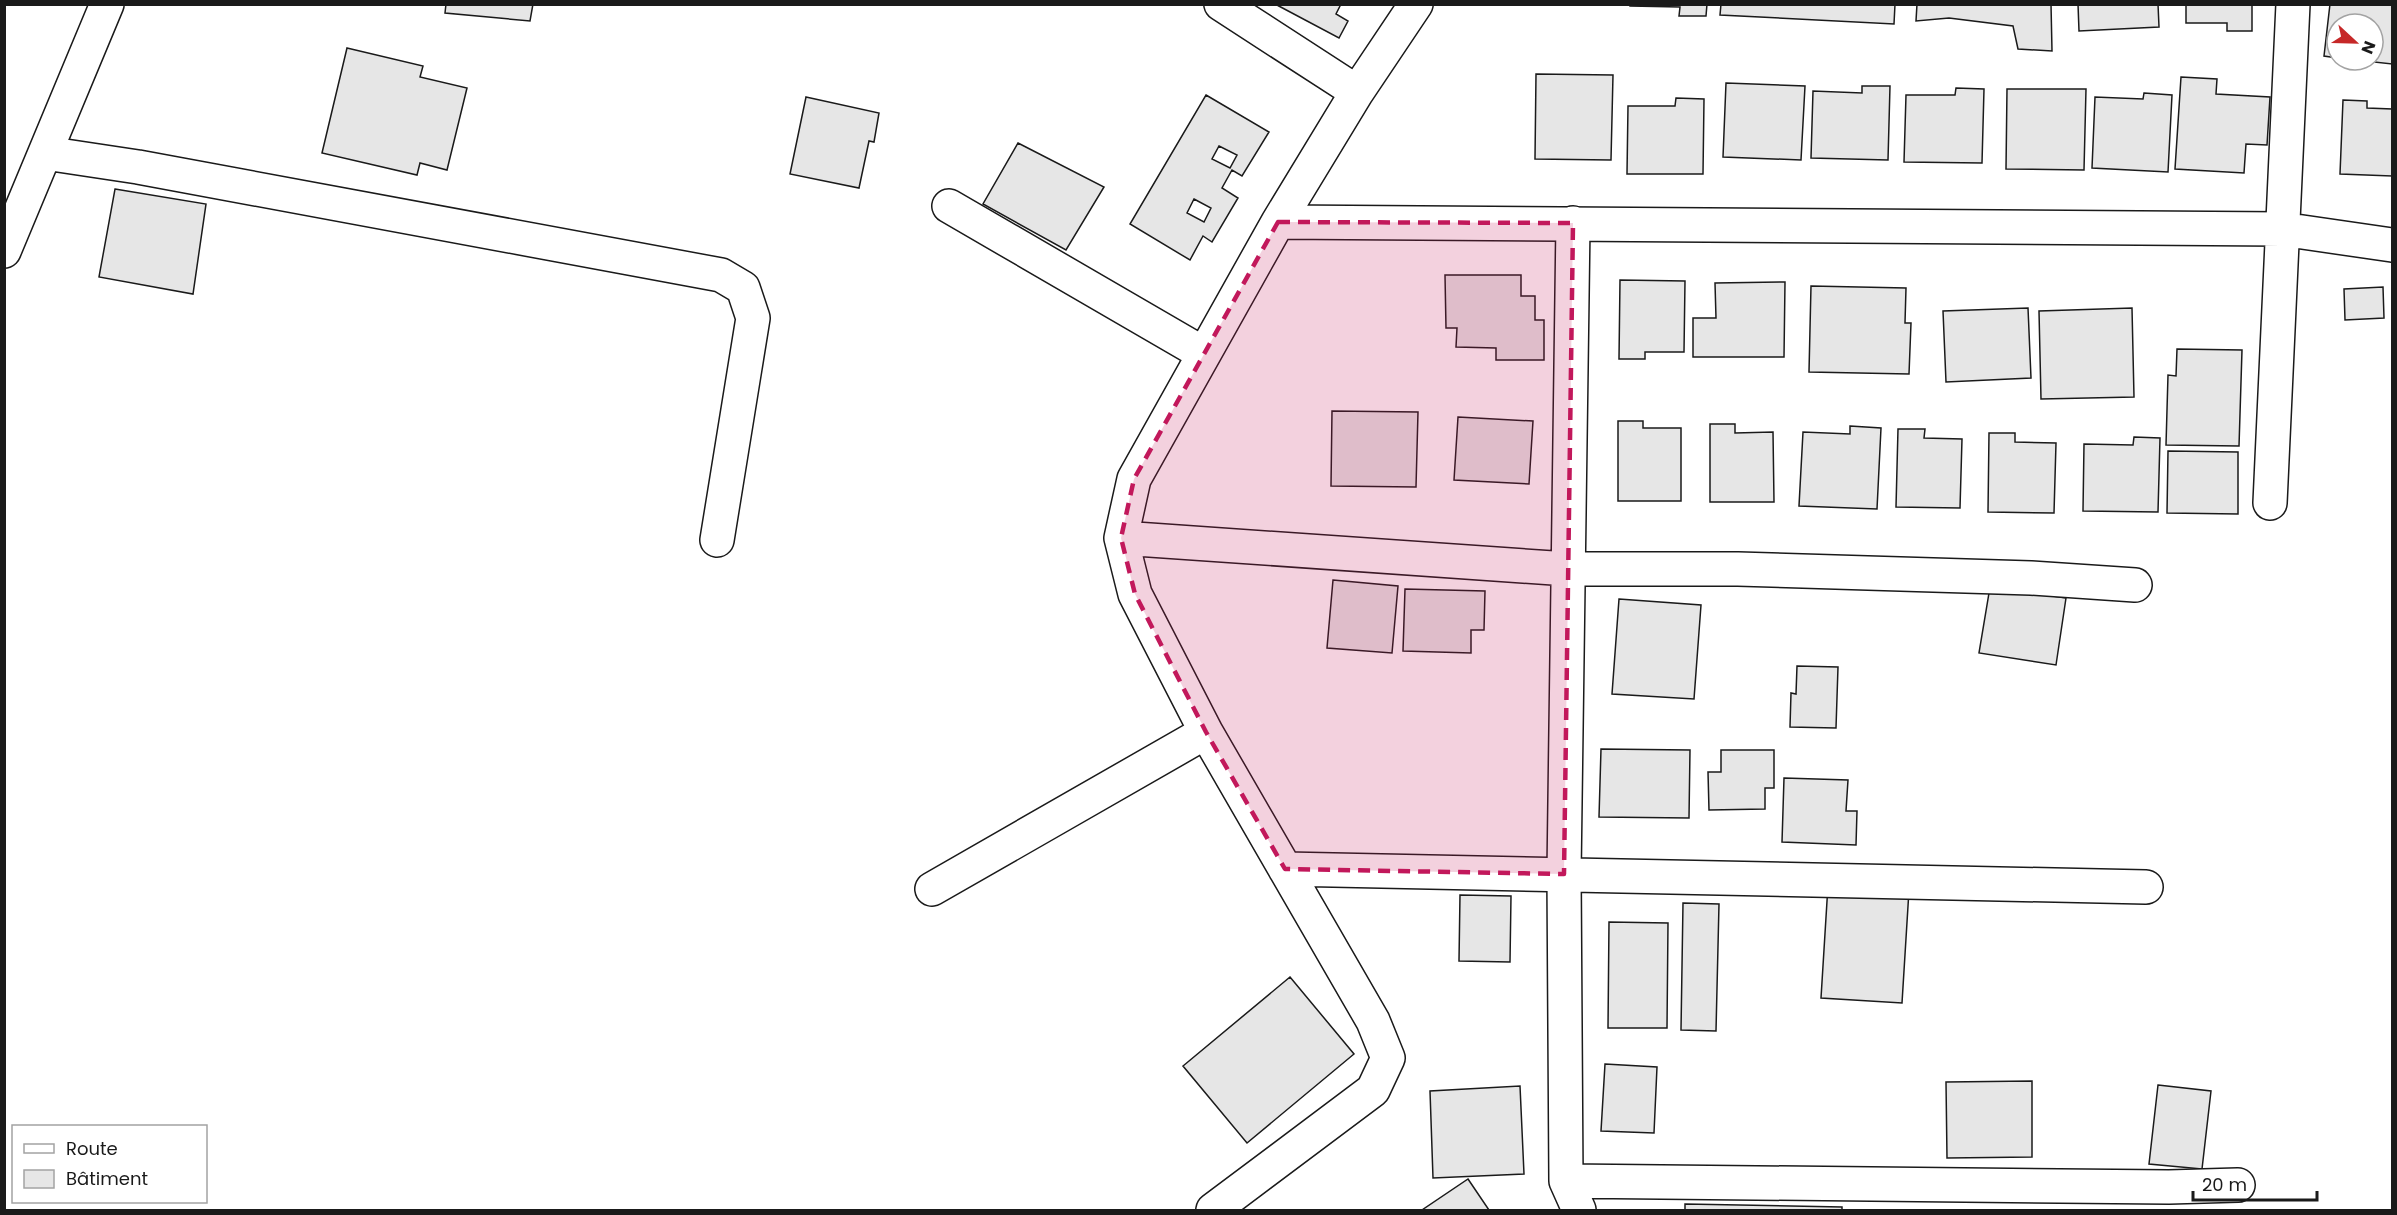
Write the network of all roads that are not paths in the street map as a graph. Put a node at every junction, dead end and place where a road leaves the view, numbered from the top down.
1 (107, 4) edge
2 (1221, 4) edge
3 (1416, 4) edge
4 (2293, 4) edge
5 (1357, 92) junction
6 (45, 153) junction
7 (949, 206) dead end
8 (1278, 222) junction
9 (1573, 223) junction
10 (2282, 229) junction
11 (2392, 245) edge
12 (4, 251) edge
13 (1204, 354) junction
14 (2270, 503) dead end
15 (1121, 538) junction
16 (717, 540) dead end
17 (1568, 569) junction
18 (2136, 585) dead end
19 (1206, 732) junction
20 (1285, 869) junction
21 (1564, 874) junction
22 (2146, 887) dead end
23 (932, 889) dead end
24 (1566, 1181) junction
25 (2238, 1185) dead end
26 (1213, 1210) edge
27 (1579, 1210) edge

1 - 6 street
2 - 5 street
3 - 5 street
4 - 10 street
5 - 8 street
6 - 12 street
6 - 16 street
7 - 13 street
8 - 9 street
8 - 13 street
9 - 10 street
9 - 17 street
10 - 11 street
10 - 14 street
13 - 15 street
15 - 17 street
15 - 19 street
17 - 18 street
17 - 21 street
19 - 20 street
19 - 23 street
20 - 21 street
20 - 26 street
21 - 22 street
21 - 24 street
24 - 25 street
24 - 27 street

